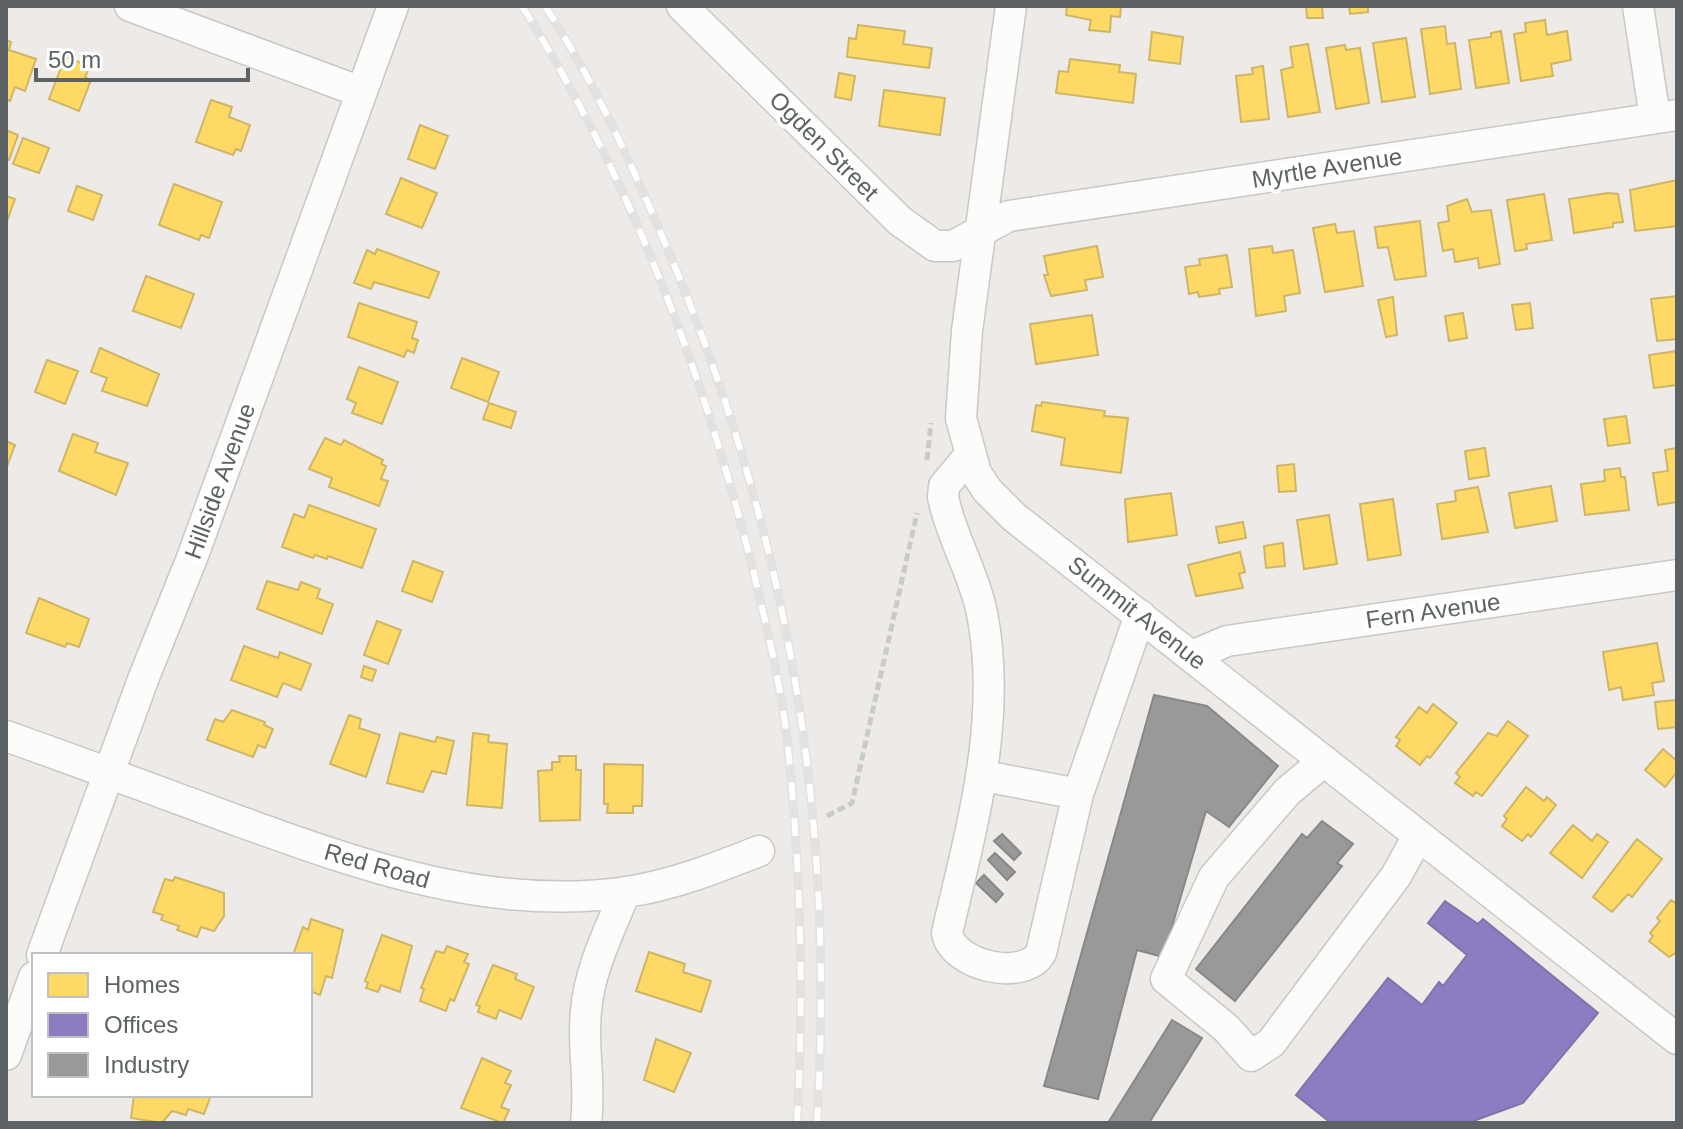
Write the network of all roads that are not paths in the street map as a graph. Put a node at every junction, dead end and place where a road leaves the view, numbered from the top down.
1 (130, 6) edge
2 (393, 6) edge
3 (682, 6) edge
4 (1011, 6) edge
5 (1638, 6) edge
6 (361, 92) junction
7 (1666, 116) edge
8 (981, 234) junction
9 (969, 456) junction
10 (1677, 575) edge
11 (1140, 615) junction
12 (1192, 656) junction
13 (6, 736) edge
14 (1324, 761) junction
15 (108, 773) junction
16 (984, 776) junction
17 (1078, 794) junction
18 (1418, 836) junction
19 (759, 851) dead end
20 (625, 892) junction
21 (43, 953) edge
22 (32, 983) edge
23 (1677, 1039) edge
24 (6, 1055) edge
25 (586, 1123) edge

1 - 6 street
2 - 6 street, Hillside Avenue
3 - 8 street, Ogden Street
4 - 8 street, Summit Avenue
5 - 7 street
6 - 15 street, Hillside Avenue
7 - 8 street, Myrtle Avenue
8 - 9 street, Summit Avenue
9 - 11 street, Summit Avenue
9 - 16 street
10 - 12 street, Fern Avenue
11 - 12 street, Summit Avenue
11 - 17 street
12 - 14 street, Summit Avenue
13 - 15 street, Red Road
14 - 18 street, Summit Avenue
14 - 18 street
15 - 20 street, Red Road
15 - 21 street, Hillside Avenue
16 - 17 street
16 - 17 street
18 - 23 street, Summit Avenue
19 - 20 street, Red Road
20 - 25 street
22 - 24 street

